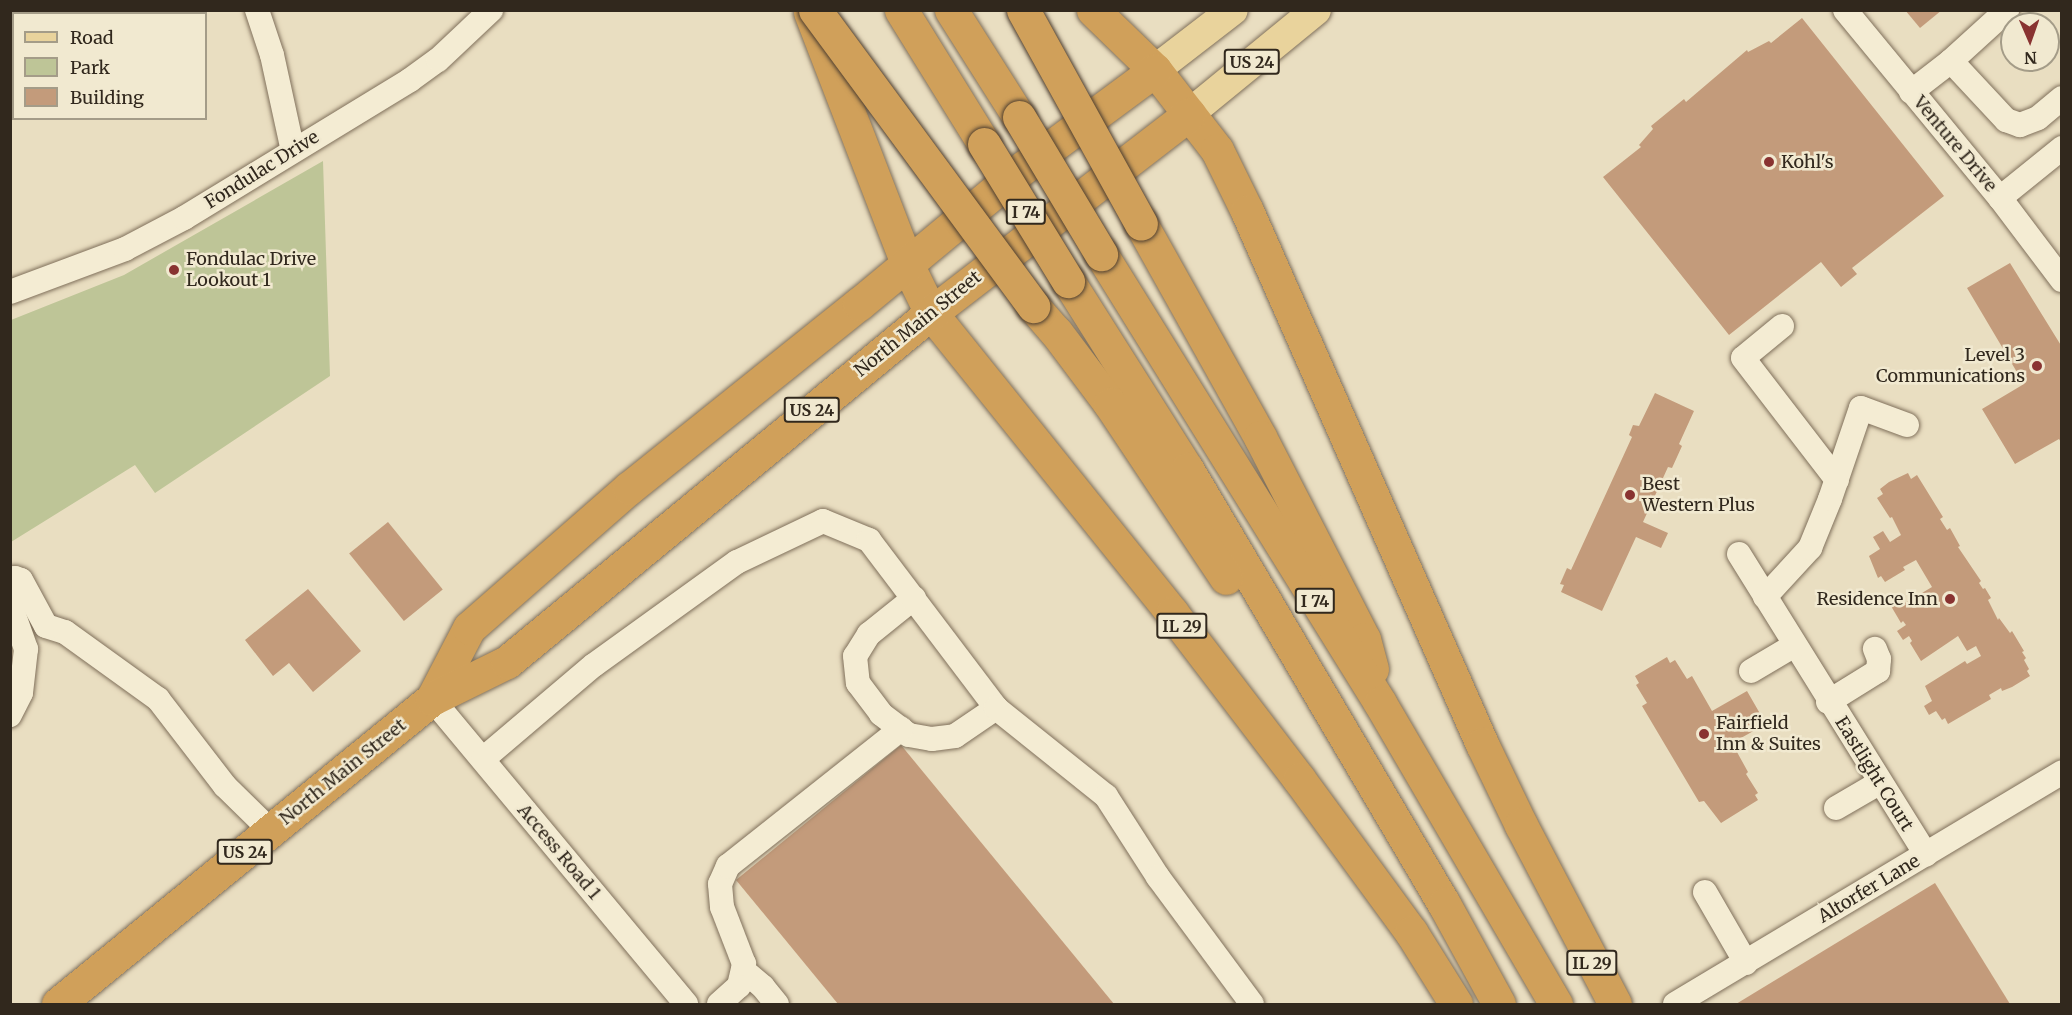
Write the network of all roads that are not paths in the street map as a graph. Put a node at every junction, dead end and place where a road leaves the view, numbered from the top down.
1 (257, 10) edge
2 (491, 10) edge
3 (809, 10) edge
4 (815, 10) edge
5 (901, 10) edge
6 (951, 10) edge
7 (1023, 10) edge
8 (1093, 10) edge
9 (1233, 10) edge
10 (1316, 10) edge
11 (1845, 10) edge
12 (2000, 17) edge
13 (1951, 61) junction
14 (1155, 70) junction
15 (1911, 92) junction
16 (2061, 98) edge
17 (1189, 114) junction
18 (2061, 148) edge
19 (292, 151) junction
20 (2000, 198) junction
21 (908, 264) junction
22 (2061, 280) edge
23 (10, 292) edge
24 (931, 313) junction
25 (1782, 326) dead end
26 (1908, 425) dead end
27 (1837, 480) junction
28 (1743, 562) dead end
29 (10, 583) edge
30 (1765, 597) junction
31 (914, 598) junction
32 (10, 604) edge
33 (1795, 645) junction
34 (1875, 649) dead end
35 (1751, 671) dead end
36 (432, 699) junction
37 (1828, 702) junction
38 (1380, 703) junction
39 (996, 708) junction
40 (10, 715) edge
41 (901, 729) junction
42 (483, 759) junction
43 (2061, 772) edge
44 (1879, 783) junction
45 (1836, 808) dead end
46 (271, 831) junction
47 (1926, 855) junction
48 (1705, 892) dead end
49 (1444, 904) junction
50 (1746, 963) junction
51 (743, 970) junction
52 (1453, 1000) edge
53 (58, 1005) edge
54 (686, 1005) edge
55 (719, 1005) edge
56 (777, 1005) edge
57 (1252, 1005) edge
58 (1499, 1005) edge
59 (1556, 1005) edge
60 (1615, 1005) edge
61 (1675, 1005) edge

1 - 19 street
2 - 19 street, Fondulac Drive
3 - 21 highway
4 - 49 highway, bridge
5 - 49 highway, I 74, bridge
6 - 38 highway, I 74, bridge
7 - 38 highway, bridge
8 - 14 highway
9 - 14 main road, North Main Street / US 24
10 - 17 main road, North Main Street / US 24
11 - 15 street, Venture Drive
12 - 13 street
13 - 15 street
13 - 16 street
14 - 17 highway
14 - 21 highway, North Main Street / US 24
15 - 20 street, Venture Drive
17 - 24 highway, North Main Street / US 24
17 - 60 highway, IL 29
18 - 20 street
19 - 23 street, Fondulac Drive
20 - 22 street, Venture Drive
21 - 24 highway, IL 29
21 - 36 highway, North Main Street / US 24
24 - 36 highway, North Main Street / US 24
24 - 52 highway, IL 29
25 - 27 street
26 - 27 street
27 - 30 street
28 - 30 street, Eastlight Court
29 - 46 street
30 - 33 street, Eastlight Court
31 - 39 street
31 - 41 street
31 - 42 street
32 - 40 street
33 - 35 street
33 - 37 street, Eastlight Court
34 - 37 street
36 - 42 street, Access Road 1
36 - 46 highway, North Main Street / US 24
37 - 44 street, Eastlight Court
38 - 59 highway, I 74
39 - 41 street
39 - 57 street
41 - 51 street
42 - 54 street, Access Road 1
43 - 47 street, Altorfer Lane
44 - 45 street
44 - 47 street, Eastlight Court
46 - 53 highway, North Main Street / US 24
47 - 50 street, Altorfer Lane
48 - 50 street
49 - 58 highway, I 74
50 - 61 street, Altorfer Lane
51 - 55 street
51 - 56 street

